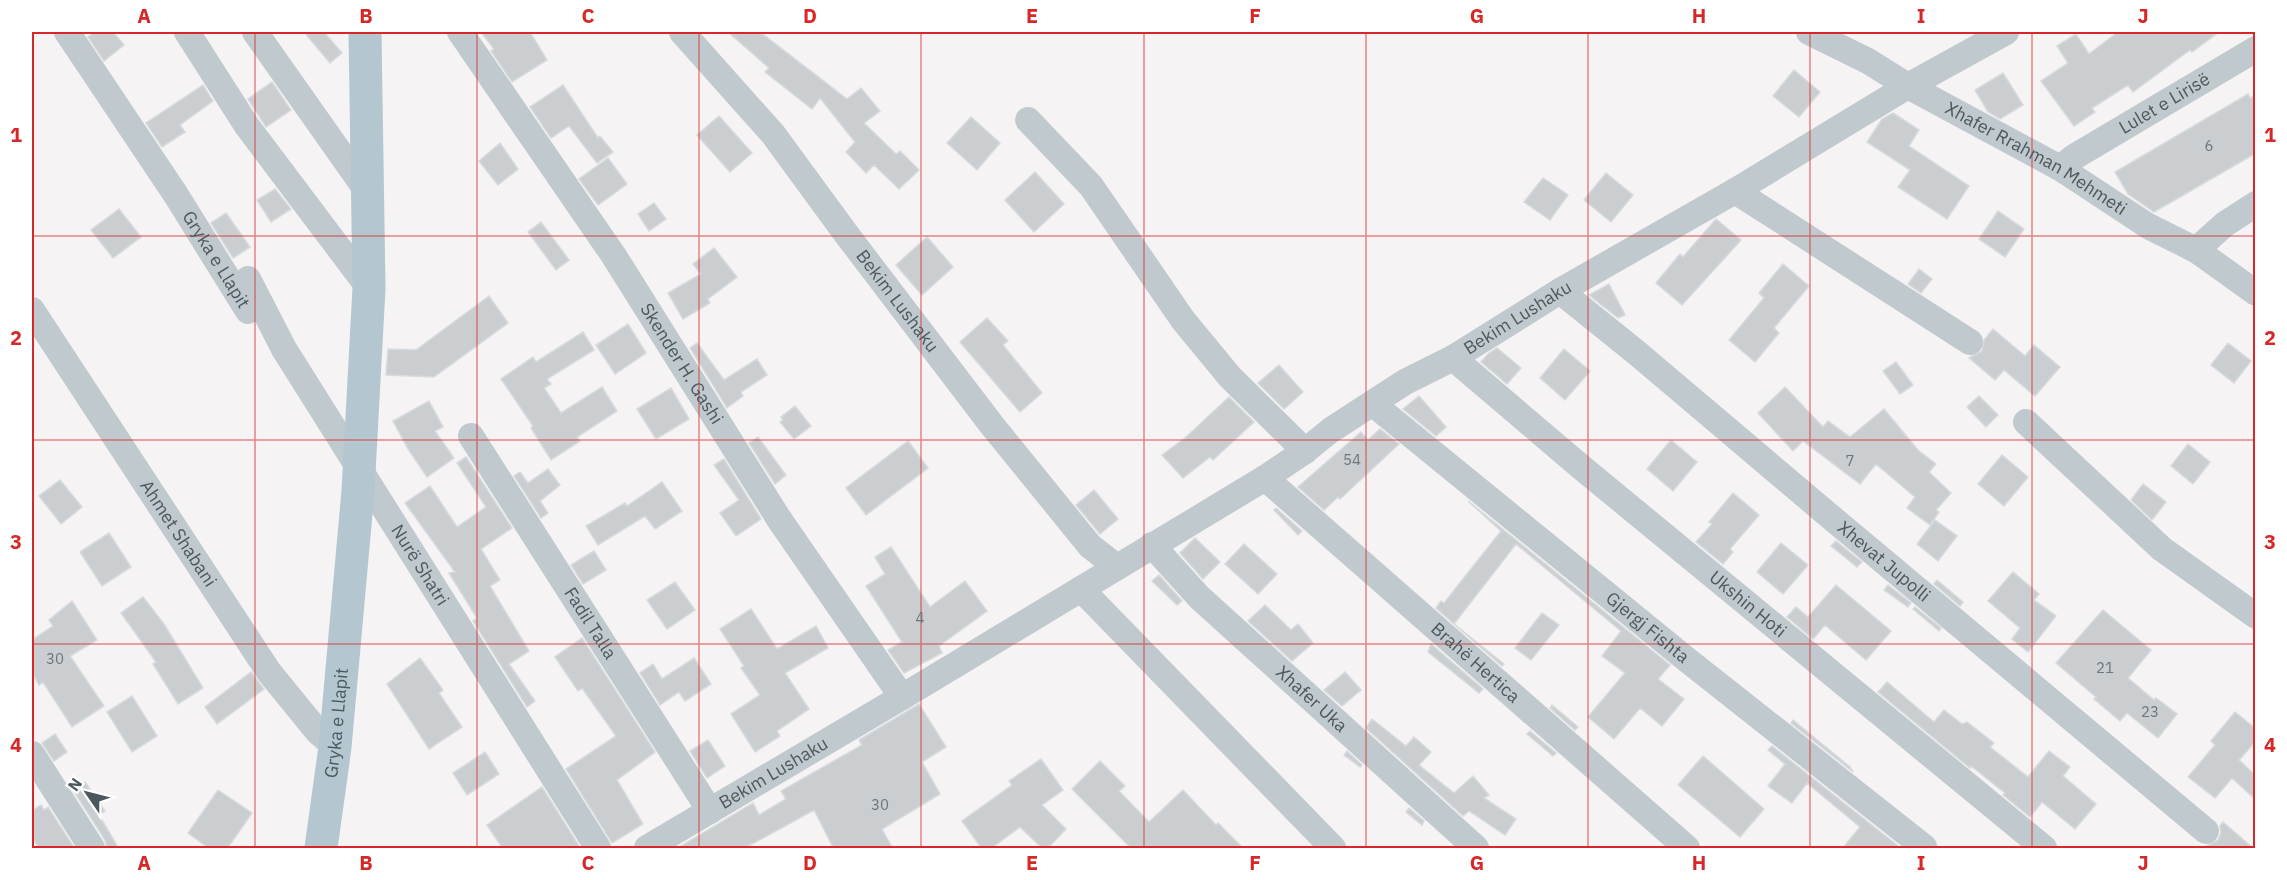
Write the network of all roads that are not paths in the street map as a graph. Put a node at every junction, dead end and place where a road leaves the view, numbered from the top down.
1 (67, 32) edge
2 (187, 32) edge
3 (255, 32) edge
4 (365, 32) edge
5 (460, 32) edge
6 (682, 32) edge
7 (1809, 32) edge
8 (2006, 32) edge
9 (2256, 49) edge
10 (1908, 86) junction
11 (1029, 120) dead end
12 (2067, 163) junction
13 (367, 191) junction
14 (1735, 191) junction
15 (2256, 204) edge
16 (2196, 250) junction
17 (248, 279) dead end
18 (369, 288) junction
19 (1560, 291) junction
20 (2256, 293) edge
21 (32, 310) edge
22 (1970, 342) dead end
23 (1453, 358) junction
24 (1373, 404) junction
25 (2026, 422) dead end
26 (471, 436) dead end
27 (1305, 451) junction
28 (1265, 478) junction
29 (359, 479) junction
30 (1152, 545) junction
31 (1117, 567) junction
32 (1081, 589) junction
33 (2256, 616) edge
34 (902, 697) junction
35 (335, 747) junction
36 (32, 754) edge
37 (710, 811) junction
38 (2206, 831) dead end
39 (1924, 848) edge
40 (92, 849) edge
41 (321, 849) edge
42 (598, 849) edge
43 (647, 849) edge
44 (1333, 849) edge
45 (1476, 849) edge
46 (1687, 849) edge
47 (2044, 849) edge

1 - 29 street, Gryka e Llapit
2 - 18 street
3 - 13 street
4 - 13 main road, Gryka e Llapit
5 - 34 street, Skender H. Gashi
6 - 31 street, Bekim Lushaku
7 - 10 street, Xhafer Rrahman Mehmeti
8 - 10 street, Bekim Lushaku
9 - 12 street, Lulet e Lirisë
10 - 12 street, Xhafer Rrahman Mehmeti
10 - 14 street, Bekim Lushaku
11 - 27 street
12 - 16 street, Xhafer Rrahman Mehmeti
13 - 18 main road, Gryka e Llapit
14 - 19 street, Bekim Lushaku
14 - 22 street
15 - 16 street
16 - 20 street, Xhafer Rrahman Mehmeti
17 - 29 street, Nurë Shatri
18 - 29 main road, Gryka e Llapit
19 - 23 street, Bekim Lushaku
19 - 38 street, Xhevat Jupolli
21 - 35 street, Ahmet Shabani
23 - 24 street, Bekim Lushaku
23 - 47 street, Ukshin Hoti
24 - 27 street, Bekim Lushaku
24 - 39 street, Gjergj Fishta
25 - 33 street
26 - 37 street, Fadil Talla
27 - 28 street, Bekim Lushaku
28 - 30 street, Bekim Lushaku
28 - 46 street, Brahë Hertica
29 - 35 main road, Gryka e Llapit
29 - 42 street, Nurë Shatri
30 - 31 street, Bekim Lushaku
30 - 45 street, Xhafer Uka
31 - 32 street, Bekim Lushaku
32 - 34 street, Bekim Lushaku
32 - 44 street
34 - 37 street, Bekim Lushaku
35 - 41 main road, Gryka e Llapit
36 - 40 street
37 - 43 street, Bekim Lushaku

